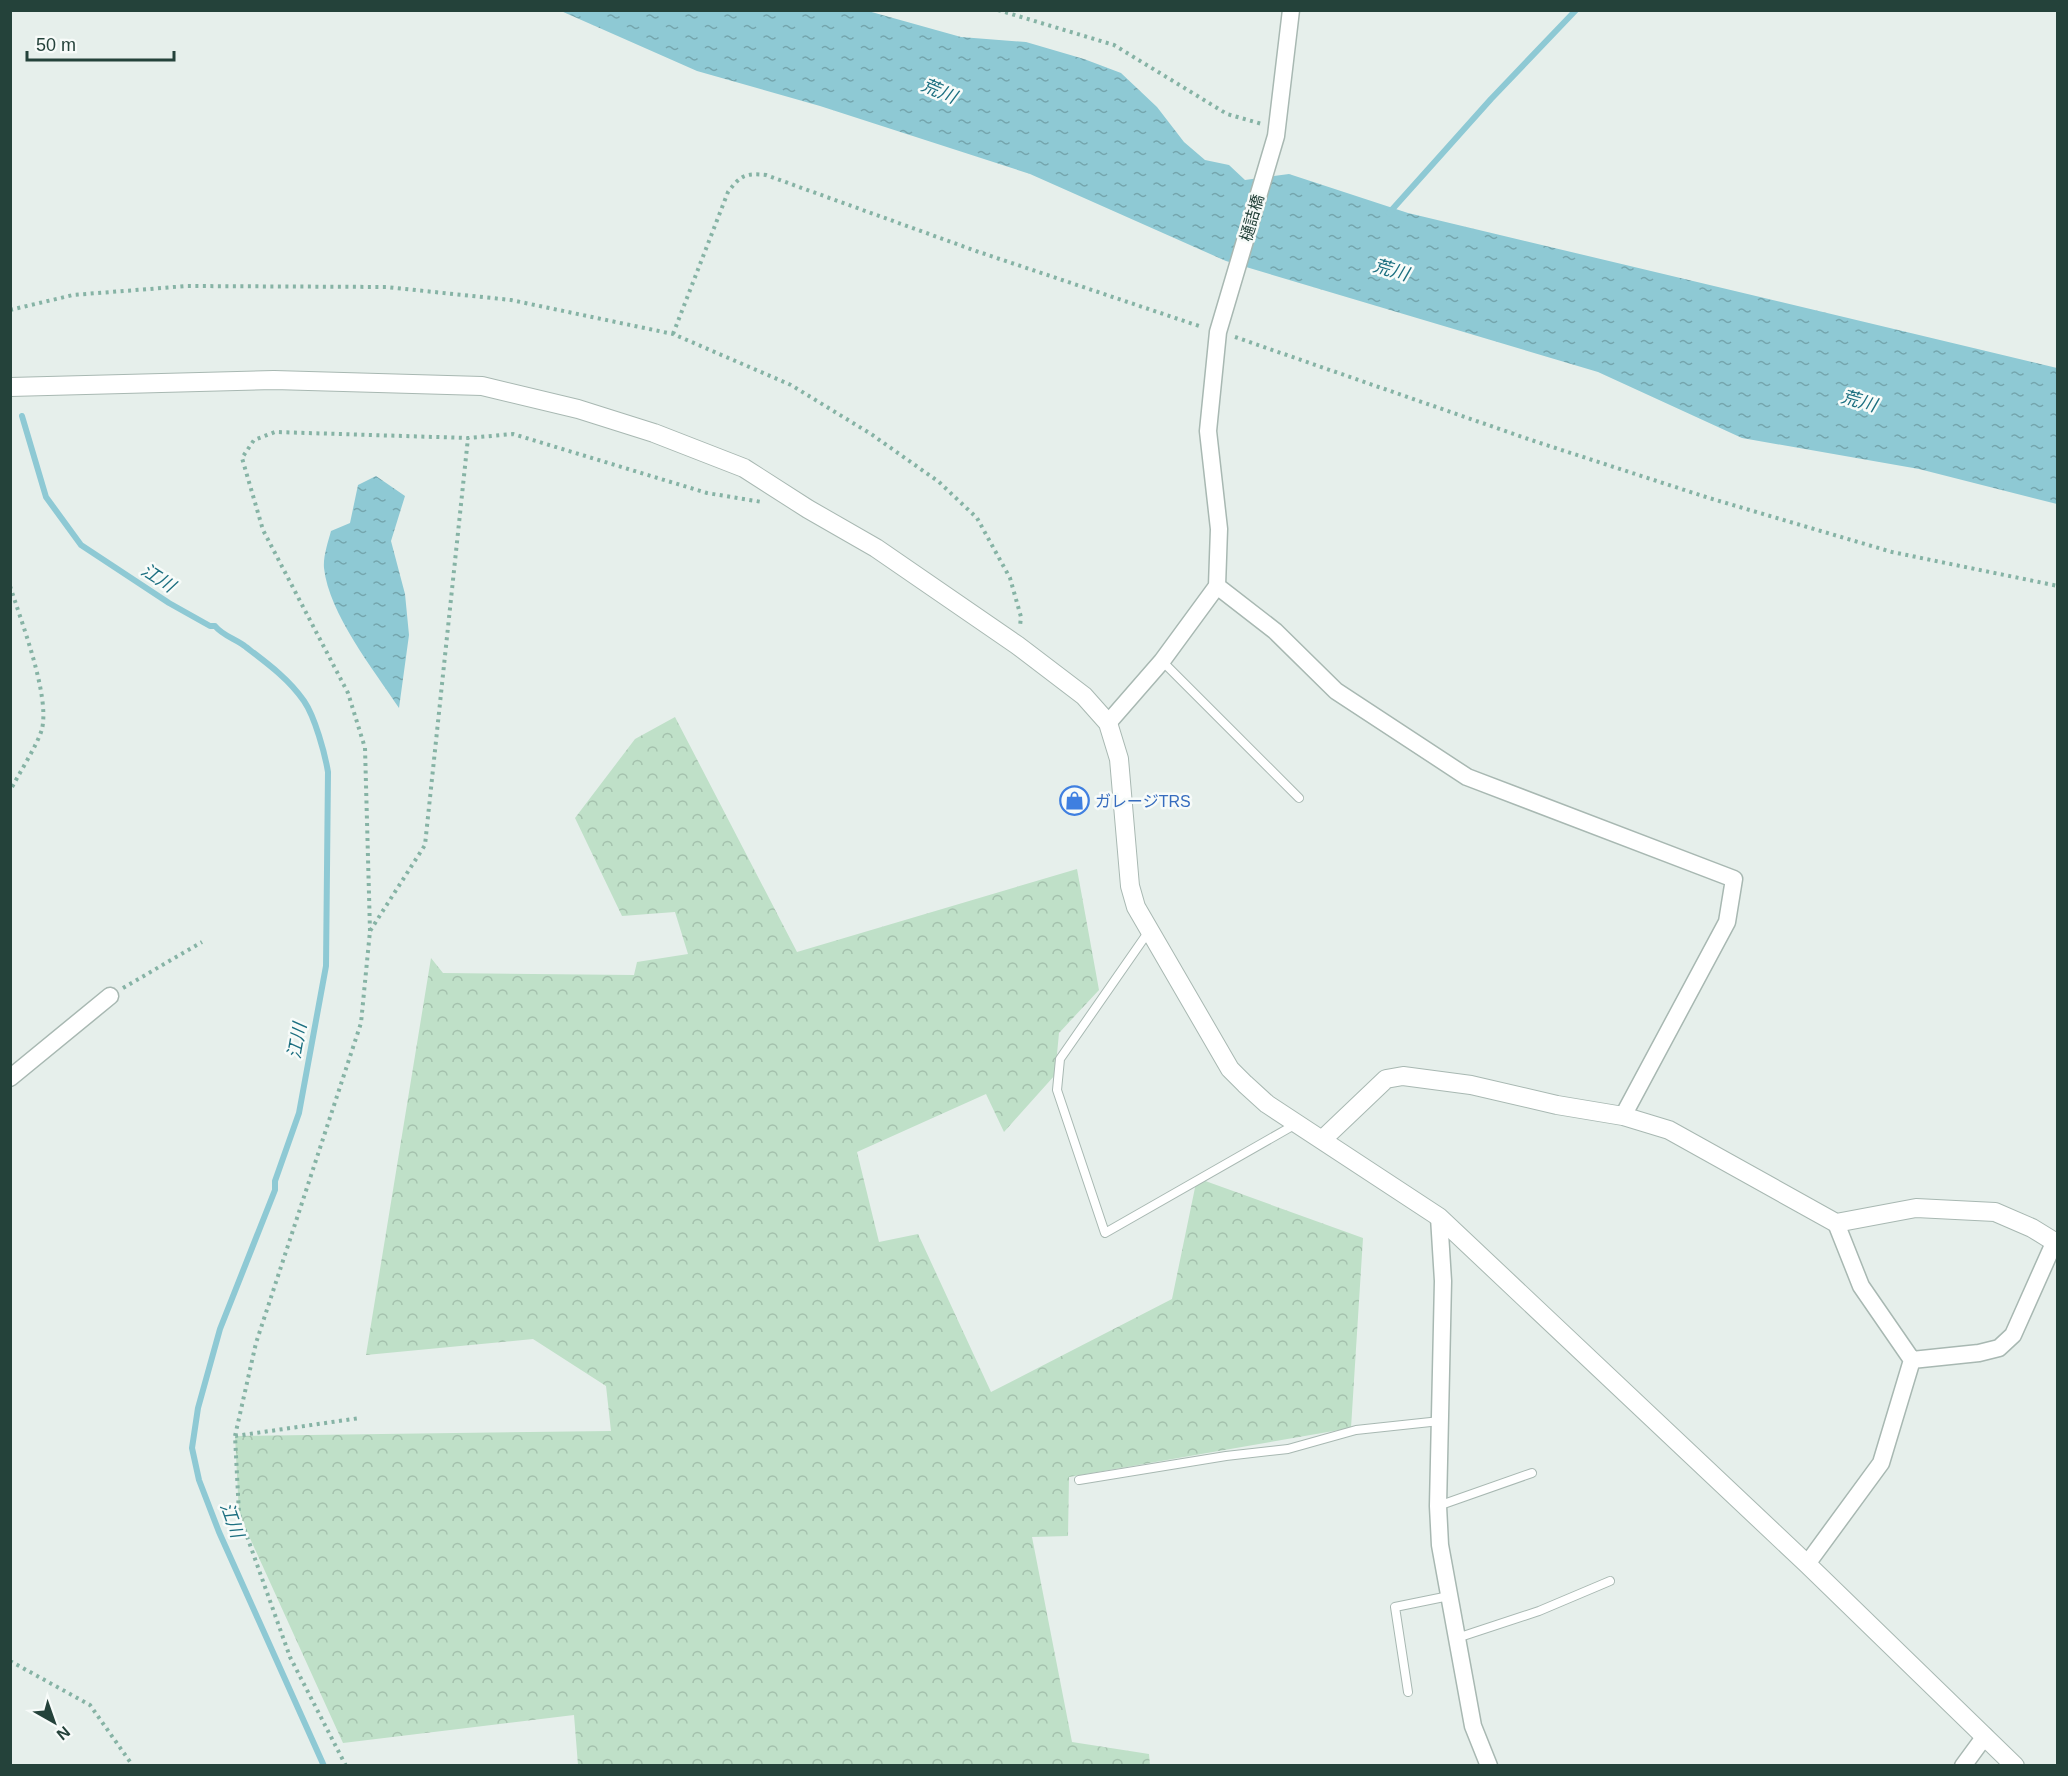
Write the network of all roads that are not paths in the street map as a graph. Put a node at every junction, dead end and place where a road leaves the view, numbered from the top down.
1 (1291, 10) edge
2 (10, 387) edge
3 (1217, 586) junction
4 (1162, 661) junction
5 (1108, 723) junction
6 (1299, 798) dead end
7 (1149, 931) junction
8 (110, 996) road end
9 (10, 1078) edge
10 (1623, 1116) junction
11 (1296, 1124) junction
12 (1323, 1139) junction
13 (1439, 1217) junction
14 (1836, 1223) junction
15 (2056, 1243) edge
16 (1912, 1360) junction
17 (1440, 1421) junction
18 (1532, 1473) dead end
19 (1079, 1480) dead end
20 (1438, 1506) junction
21 (1807, 1564) junction
22 (1610, 1581) dead end
23 (1449, 1596) junction
24 (1457, 1638) junction
25 (1408, 1692) dead end
26 (1985, 1736) junction
27 (1489, 1766) edge
28 (1963, 1766) edge
29 (2015, 1766) edge

1 - 3 street, 樋詰橋
2 - 5 street
3 - 4 street
3 - 10 street
4 - 5 street
4 - 6 lane
5 - 7 street
7 - 11 street
7 - 11 lane
8 - 9 street
10 - 12 street
10 - 14 street
11 - 12 street
12 - 13 street
13 - 17 street
13 - 21 street
14 - 15 street
14 - 16 street
15 - 16 street
16 - 21 street
17 - 19 lane
17 - 20 street
18 - 20 lane
20 - 23 street
21 - 26 street
22 - 24 lane
23 - 24 street
23 - 25 lane
24 - 27 street
26 - 28 street
26 - 29 street

